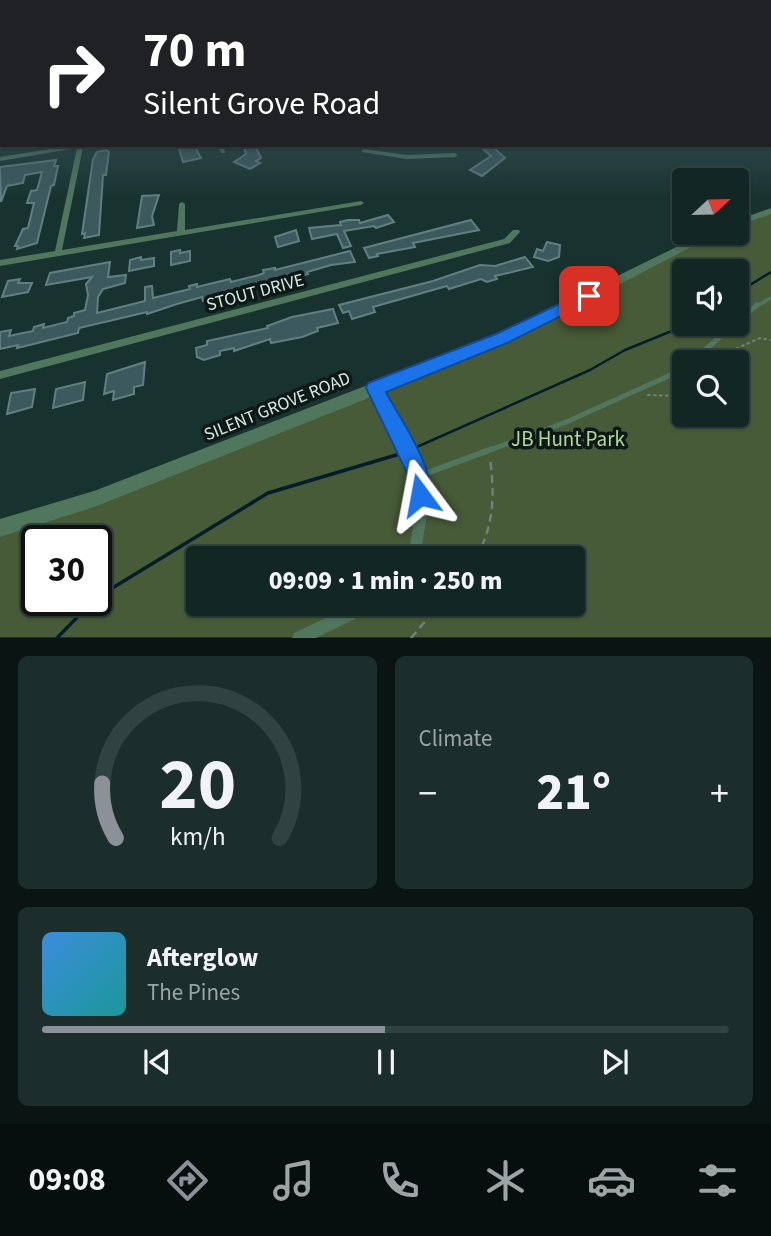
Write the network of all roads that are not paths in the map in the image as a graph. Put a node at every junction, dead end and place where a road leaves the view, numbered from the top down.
1 (78, 147) edge
2 (84, 147) edge
3 (448, 147) edge
4 (364, 151) dead end
5 (0, 159) edge
6 (361, 203) dead end
7 (182, 204) dead end
8 (771, 211) edge
9 (749, 219) edge
10 (516, 232) dead end
11 (181, 233) junction
12 (689, 245) edge
13 (58, 253) junction
14 (0, 263) edge
15 (771, 298) edge
16 (749, 312) edge
17 (721, 336) edge
18 (705, 350) edge
19 (672, 374) edge
20 (0, 376) edge
21 (375, 388) junction
22 (419, 476) junction
23 (0, 528) edge
24 (416, 546) edge
25 (345, 616) edge
26 (299, 638) edge

1 - 5 street
2 - 13 street
3 - 4 street
6 - 11 street
7 - 11 street
8 - 9 street
10 - 20 street, STOUT DRIVE
11 - 13 street
12 - 21 street, SILENT GROVE ROAD
13 - 14 street
15 - 16 lane
17 - 18 lane
19 - 22 lane
21 - 22 street
21 - 23 street, SILENT GROVE ROAD
22 - 24 street
25 - 26 street

